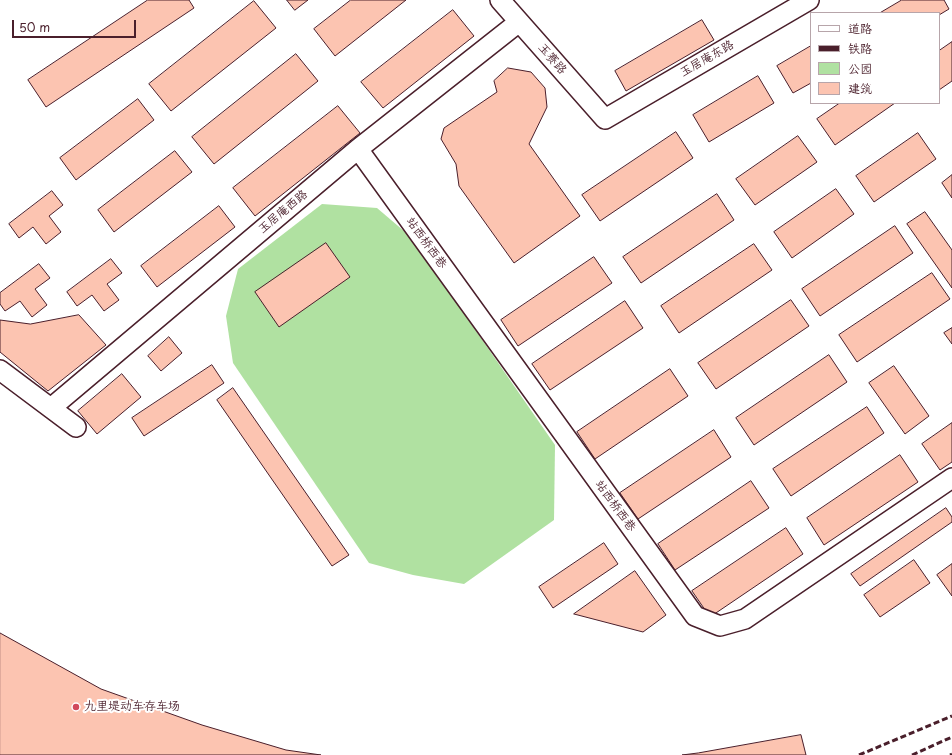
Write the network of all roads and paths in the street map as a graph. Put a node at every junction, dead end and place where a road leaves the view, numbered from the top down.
1 (500, 0) edge
2 (810, 0) edge
3 (519, 22) junction
4 (605, 119) joint
5 (358, 149) junction
6 (0, 370) edge
7 (51, 408) junction
8 (76, 427) dead end
9 (952, 478) edge

1 - 3 street, 玉赛路
2 - 4 street, 玉居庵东路
3 - 4 street, 玉赛路
3 - 5 street, 玉居庵西路
5 - 7 street, 玉居庵西路
5 - 9 street, 站西桥西巷
6 - 7 street
7 - 8 street

